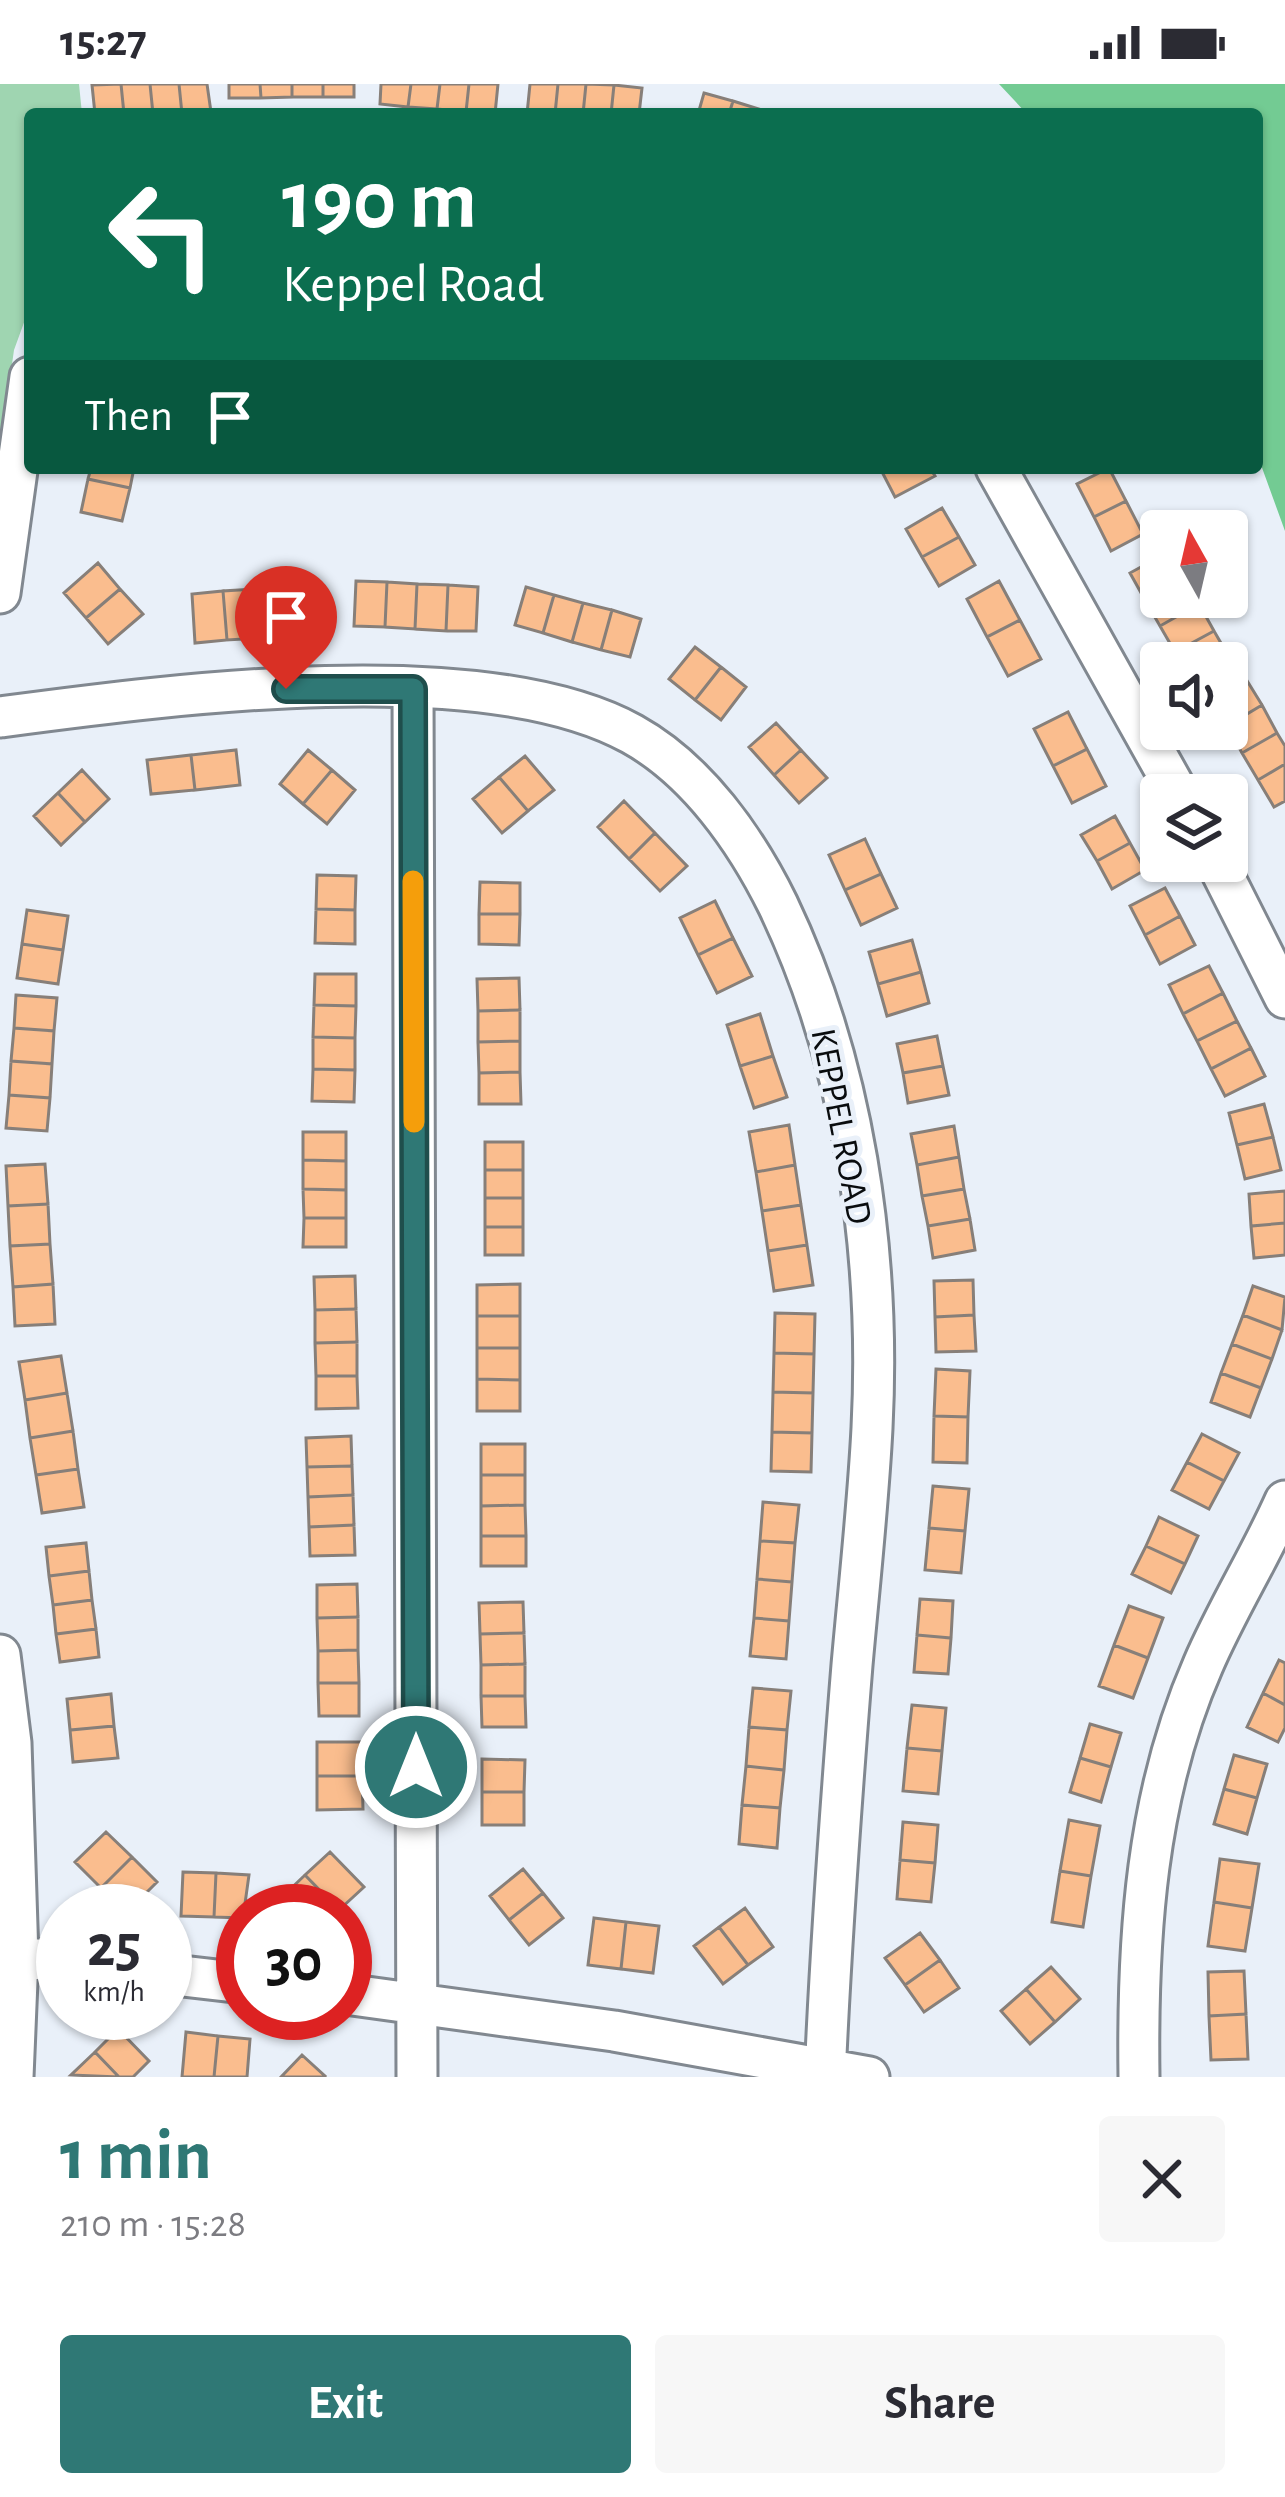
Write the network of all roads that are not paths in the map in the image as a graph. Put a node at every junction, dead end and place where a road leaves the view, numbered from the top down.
1 (24, 420) edge
2 (999, 474) edge
3 (0, 593) edge
4 (413, 689) junction
5 (0, 717) edge
6 (1167, 774) edge
7 (1227, 882) edge
8 (1285, 998) edge
9 (1285, 1501) edge
10 (0, 1655) edge
11 (18, 1958) junction
12 (36, 1960) edge
13 (372, 1997) edge
14 (417, 2002) junction
15 (825, 2073) edge
16 (13, 2077) edge
17 (417, 2077) edge
18 (869, 2077) edge
19 (1139, 2077) edge

1 - 3 street
2 - 6 street
4 - 5 street, KEPPEL ROAD
4 - 14 street
4 - 15 street, KEPPEL ROAD
7 - 8 street
9 - 19 street
10 - 11 street
11 - 12 street
11 - 16 street
13 - 14 street
14 - 15 street
14 - 17 street
15 - 18 street

